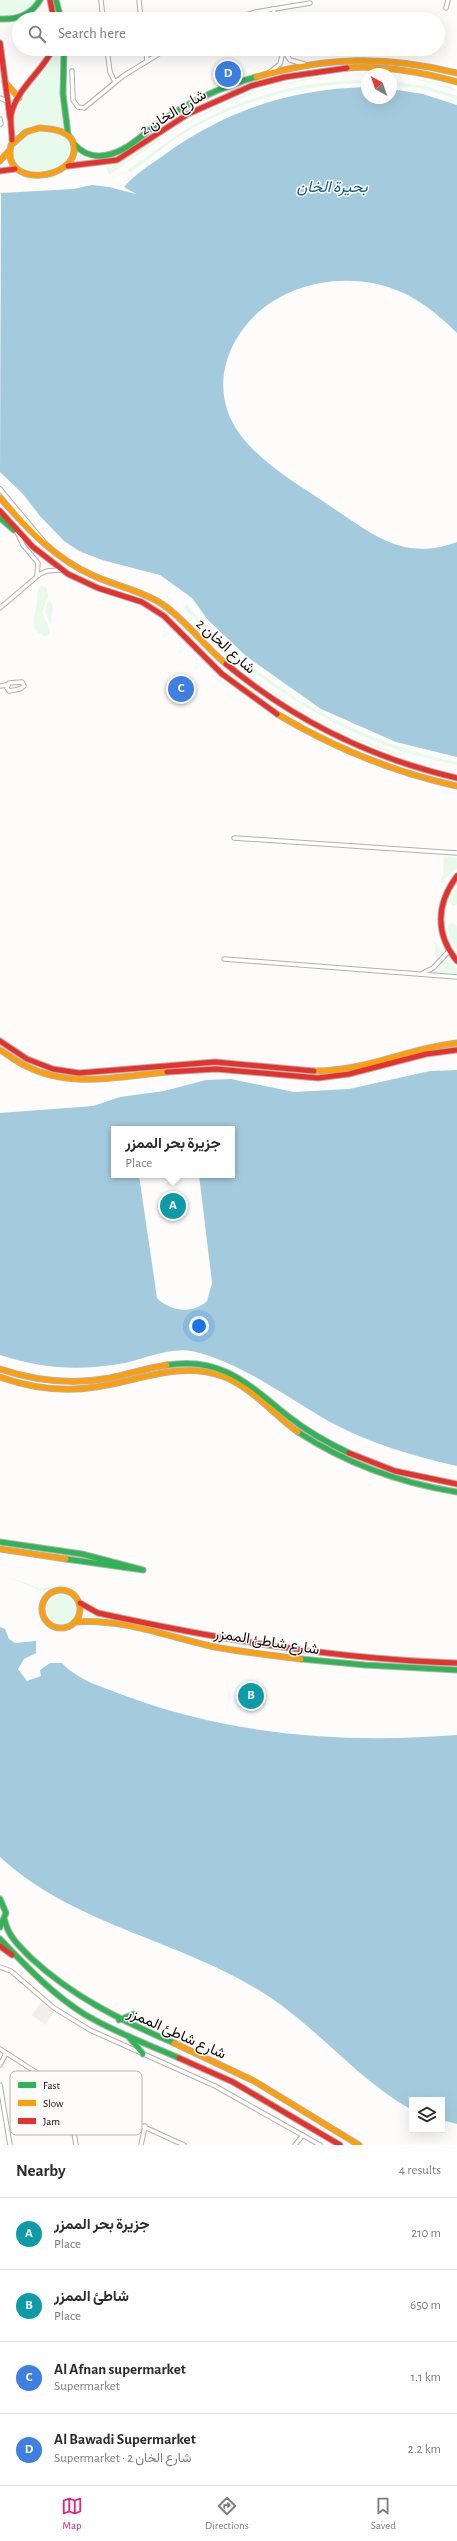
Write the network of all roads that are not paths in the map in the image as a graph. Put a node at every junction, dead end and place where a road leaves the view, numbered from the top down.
1 (40, 0) edge
2 (50, 0) edge
3 (101, 0) edge
4 (139, 0) edge
5 (448, 0) edge
6 (57, 2) edge
7 (310, 3) dead end
8 (446, 8) dead end
9 (273, 9) junction
10 (30, 12) edge
11 (53, 12) edge
12 (59, 12) edge
13 (102, 12) edge
14 (140, 12) edge
15 (261, 12) edge
16 (274, 12) edge
17 (12, 18) edge
18 (0, 19) edge
19 (0, 43) edge
20 (49, 56) edge
21 (64, 56) edge
22 (108, 56) edge
23 (147, 56) edge
24 (155, 56) edge
25 (282, 56) edge
26 (287, 56) edge
27 (147, 61) junction
28 (306, 65) junction
29 (72, 71) dead end
30 (269, 72) junction
31 (457, 73) edge
32 (5, 82) junction
33 (115, 82) junction
34 (457, 82) edge
35 (6, 93) junction
36 (0, 98) edge
37 (19, 98) junction
38 (8, 102) junction
39 (0, 119) edge
40 (1, 124) edge
41 (12, 125) junction
42 (68, 134) junction
43 (12, 140) junction
44 (74, 144) junction
45 (8, 151) junction
46 (0, 161) edge
47 (68, 166) junction
48 (15, 169) junction
49 (0, 171) edge
50 (0, 490) edge
51 (0, 498) edge
52 (0, 511) edge
53 (0, 518) edge
54 (17, 531) junction
55 (51, 552) junction
56 (61, 570) junction
57 (36, 576) junction
58 (0, 608) edge
59 (168, 609) junction
60 (163, 615) junction
61 (177, 618) junction
62 (172, 623) junction
63 (7, 687) dead end
64 (0, 688) edge
65 (457, 778) edge
66 (457, 786) edge
67 (234, 838) dead end
68 (457, 853) edge
69 (457, 876) edge
70 (449, 951) junction
71 (224, 959) dead end
72 (457, 962) edge
73 (414, 974) junction
74 (457, 977) edge
75 (0, 1041) edge
76 (457, 1043) edge
77 (0, 1050) edge
78 (457, 1050) edge
79 (159, 1066) junction
80 (159, 1073) junction
81 (0, 1369) edge
82 (0, 1377) edge
83 (457, 1484) edge
84 (457, 1492) edge
85 (0, 1542) edge
86 (0, 1549) edge
87 (82, 1554) junction
88 (81, 1562) junction
89 (80, 1603) junction
90 (75, 1622) junction
91 (457, 1663) edge
92 (457, 1670) edge
93 (0, 1899) edge
94 (5, 1921) junction
95 (0, 1927) edge
96 (0, 1939) edge
97 (0, 1946) edge
98 (21, 1962) junction
99 (0, 1967) edge
100 (134, 2014) dead end
101 (119, 2020) junction
102 (128, 2036) junction
103 (0, 2049) edge
104 (143, 2054) junction
105 (8, 2055) junction
106 (1, 2064) edge
107 (32, 2071) edge
108 (0, 2085) edge
109 (142, 2125) edge
110 (147, 2127) junction
111 (302, 2134) junction
112 (74, 2135) edge
113 (10, 2145) edge
114 (76, 2145) edge
115 (141, 2145) edge
116 (184, 2145) edge
117 (295, 2145) edge
118 (320, 2145) edge
119 (340, 2145) edge
120 (359, 2145) edge

1 - 10 street
2 - 11 street
3 - 13 street
4 - 14 street
5 - 8 street
6 - 12 street
7 - 9 street
9 - 15 street
9 - 16 street
17 - 18 street
19 - 32 street
20 - 37 street
21 - 42 street
22 - 33 street
23 - 27 street
24 - 27 street
25 - 30 street
26 - 28 street
27 - 33 street
28 - 30 street, شارع الخان 2
28 - 31 street, شارع الخان 2
29 - 33 street
30 - 44 street, شارع الخان 2
32 - 35 street
32 - 37 street
34 - 47 street, شارع الخان 2
35 - 36 street
35 - 38 street
36 - 38 street
37 - 41 street
38 - 41 street
39 - 40 street
41 - 43 street
42 - 43 street
42 - 44 street
43 - 45 street
44 - 47 street
45 - 46 street
45 - 48 street
47 - 48 street
48 - 49 street
50 - 55 street
51 - 55 street, شارع الخان 2
52 - 54 street, شارع الخان 2
53 - 54 street
54 - 56 street, شارع الخان 2
54 - 57 street
55 - 59 street, شارع الخان 2
56 - 57 street
56 - 60 street, شارع الخان 2
57 - 58 street
59 - 60 street
59 - 61 street, شارع الخان 2
60 - 62 street, شارع الخان 2
61 - 62 street
61 - 65 street, شارع الخان 2
62 - 66 street, شارع الخان 2
63 - 64 street
67 - 68 street
69 - 70 street
70 - 72 street
70 - 73 street
71 - 73 street
73 - 74 street
75 - 79 street
76 - 79 street
77 - 80 street
78 - 80 street
79 - 80 street
81 - 83 street
82 - 84 street
85 - 87 street
86 - 88 street
87 - 88 street
87 - 88 street
89 - 90 street
89 - 90 street
89 - 91 street, شارع شاطئ الممزر
90 - 92 street, شارع شاطئ الممزر
93 - 94 street, شارع شاطئ الممزر
94 - 95 street
94 - 101 street, شارع شاطئ الممزر
96 - 98 street, شارع شاطئ الممزر
97 - 98 street
98 - 102 street, شارع شاطئ الممزر
99 - 104 street
100 - 101 street
101 - 120 street, شارع شاطئ الممزر
102 - 104 street
102 - 119 street, شارع شاطئ الممزر
103 - 105 street
104 - 111 street
105 - 106 street
105 - 107 street
108 - 113 street
109 - 110 street
110 - 115 street
110 - 116 street
111 - 117 street
111 - 118 street
112 - 114 street

